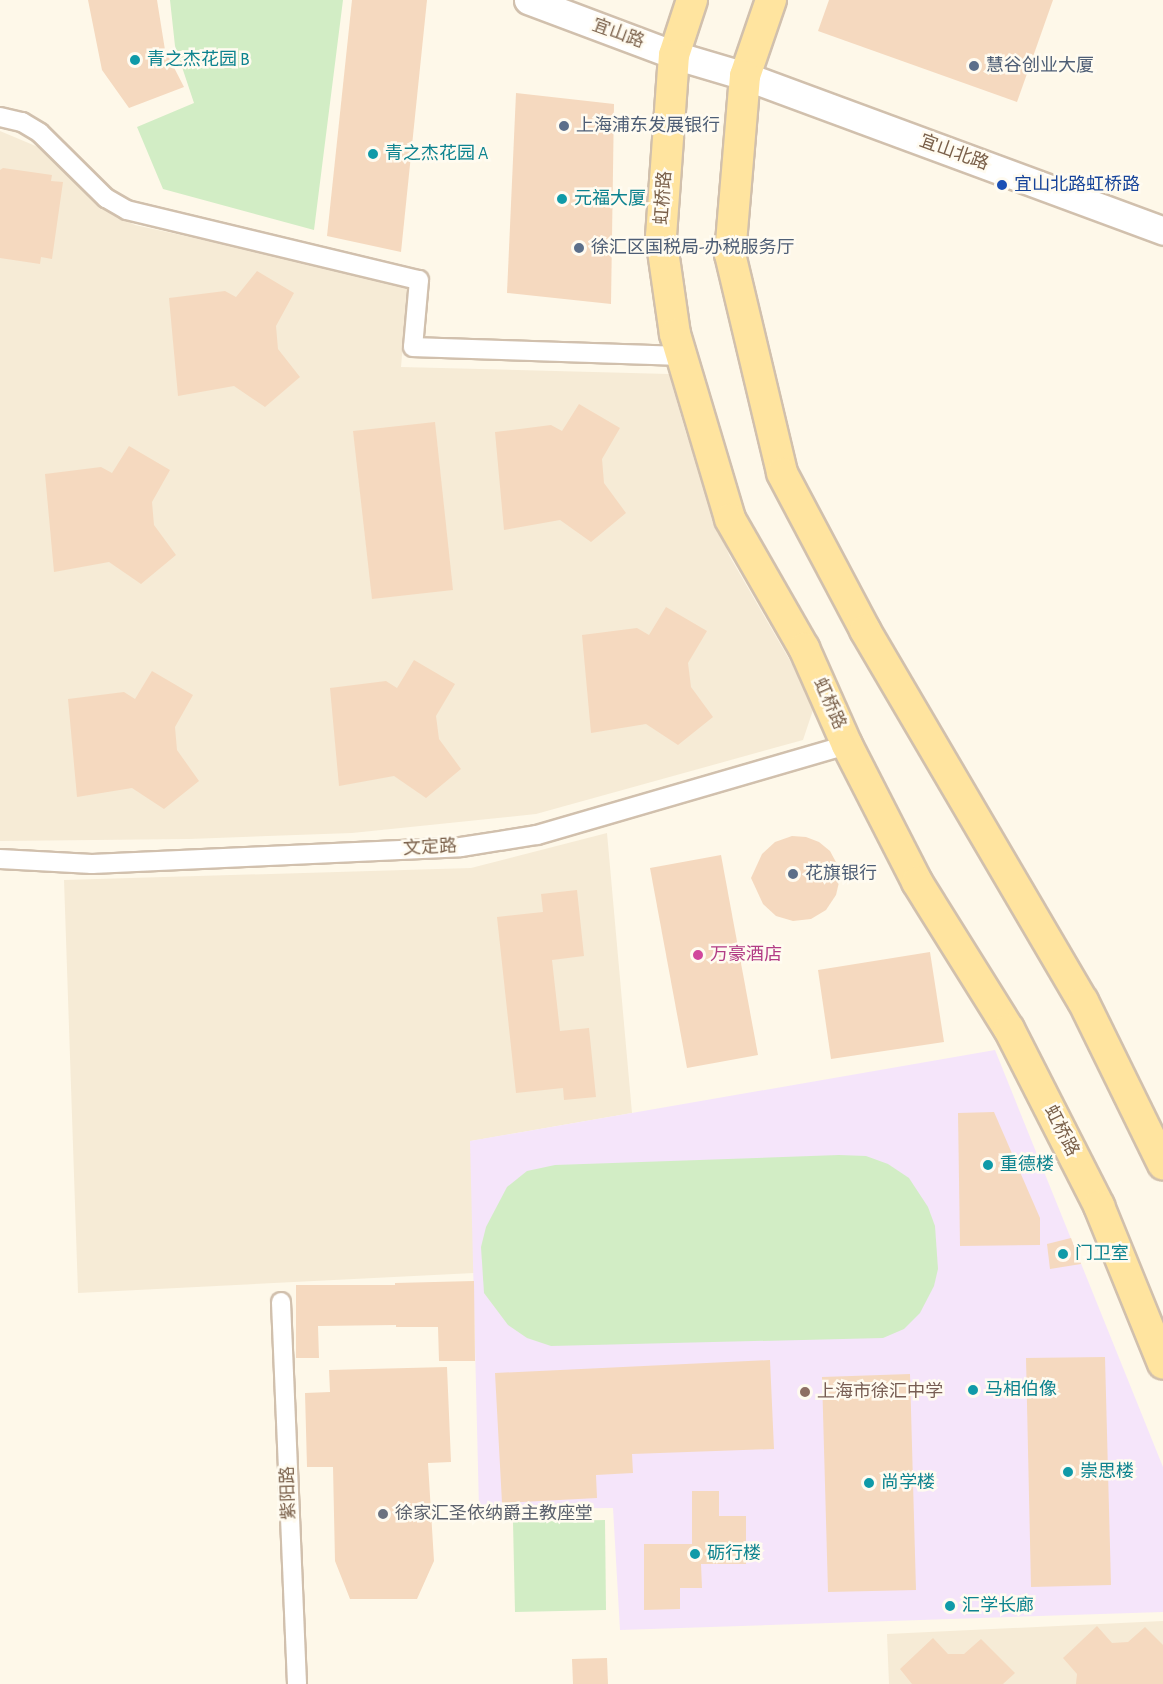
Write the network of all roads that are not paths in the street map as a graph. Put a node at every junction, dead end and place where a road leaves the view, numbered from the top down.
1 (528, 0) edge
2 (692, 0) edge
3 (771, 0) edge
4 (674, 55) junction
5 (745, 76) junction
6 (0, 117) edge
7 (1163, 231) edge
8 (681, 356) junction
9 (847, 745) junction
10 (0, 860) edge
11 (1163, 1164) edge
12 (281, 1302) dead end
13 (1163, 1364) edge
14 (297, 1684) edge

1 - 4 street, 宜山路
2 - 4 main road, 虹桥路
3 - 5 main road
4 - 5 street, 宜山路
4 - 8 main road, 虹桥路
5 - 7 street, 宜山北路
5 - 11 main road
6 - 8 street
8 - 9 main road, 虹桥路
9 - 10 street, 文定路
9 - 13 main road, 虹桥路
12 - 14 street, 紫阳路

